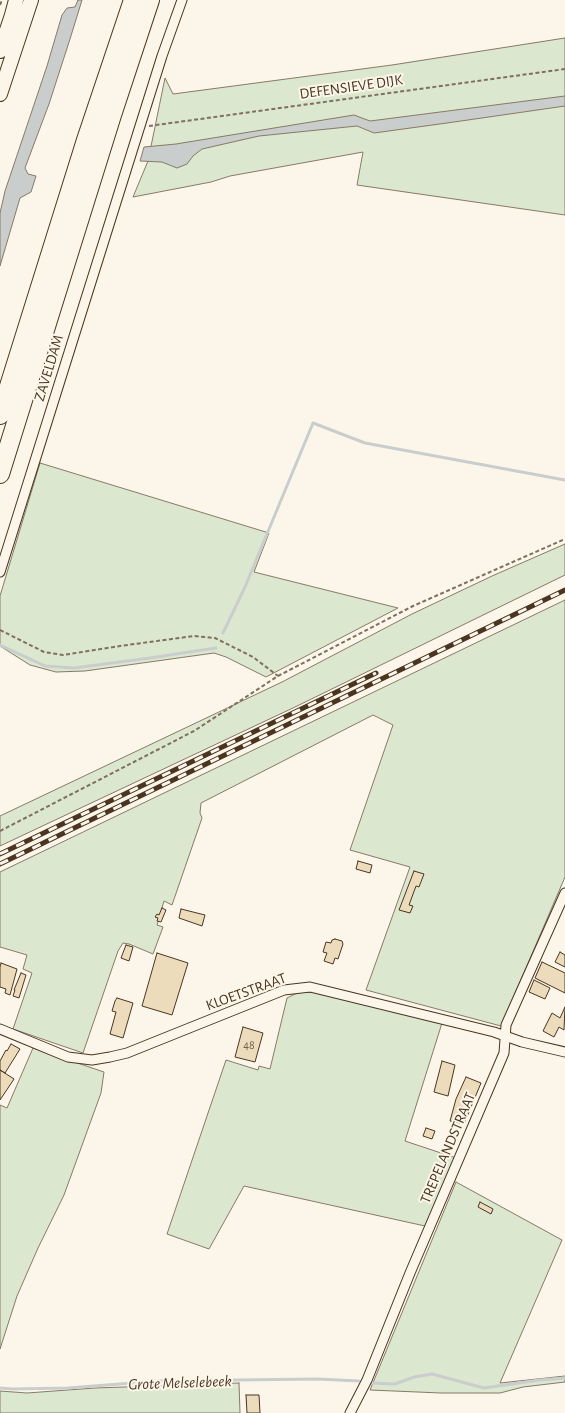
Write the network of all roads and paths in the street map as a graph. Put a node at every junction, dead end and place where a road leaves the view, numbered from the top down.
1 (2, 0) edge
2 (16, 0) edge
3 (31, 0) edge
4 (133, 0) edge
5 (150, 0) edge
6 (182, 0) edge
7 (0, 5) edge
8 (0, 52) edge
9 (565, 69) edge
10 (0, 94) edge
11 (140, 128) junction
12 (0, 415) edge
13 (0, 474) edge
14 (565, 538) edge
15 (0, 572) edge
16 (0, 630) edge
17 (278, 676) junction
18 (0, 831) edge
19 (565, 893) edge
20 (0, 1029) edge
21 (505, 1036) junction
22 (565, 1052) edge
23 (350, 1413) edge

1 - 7 path
2 - 8 main road
3 - 10 main road
4 - 12 highway
5 - 13 highway
6 - 11 street, ZAVELDAM
9 - 11 path, DEFENSIEVE DIJK
11 - 15 street, ZAVELDAM
14 - 17 path
16 - 17 path
17 - 18 path
19 - 21 street, TREPELANDSTRAAT
20 - 21 street, KLOETSTRAAT
21 - 22 street, KLOETSTRAAT
21 - 23 street, TREPELANDSTRAAT

